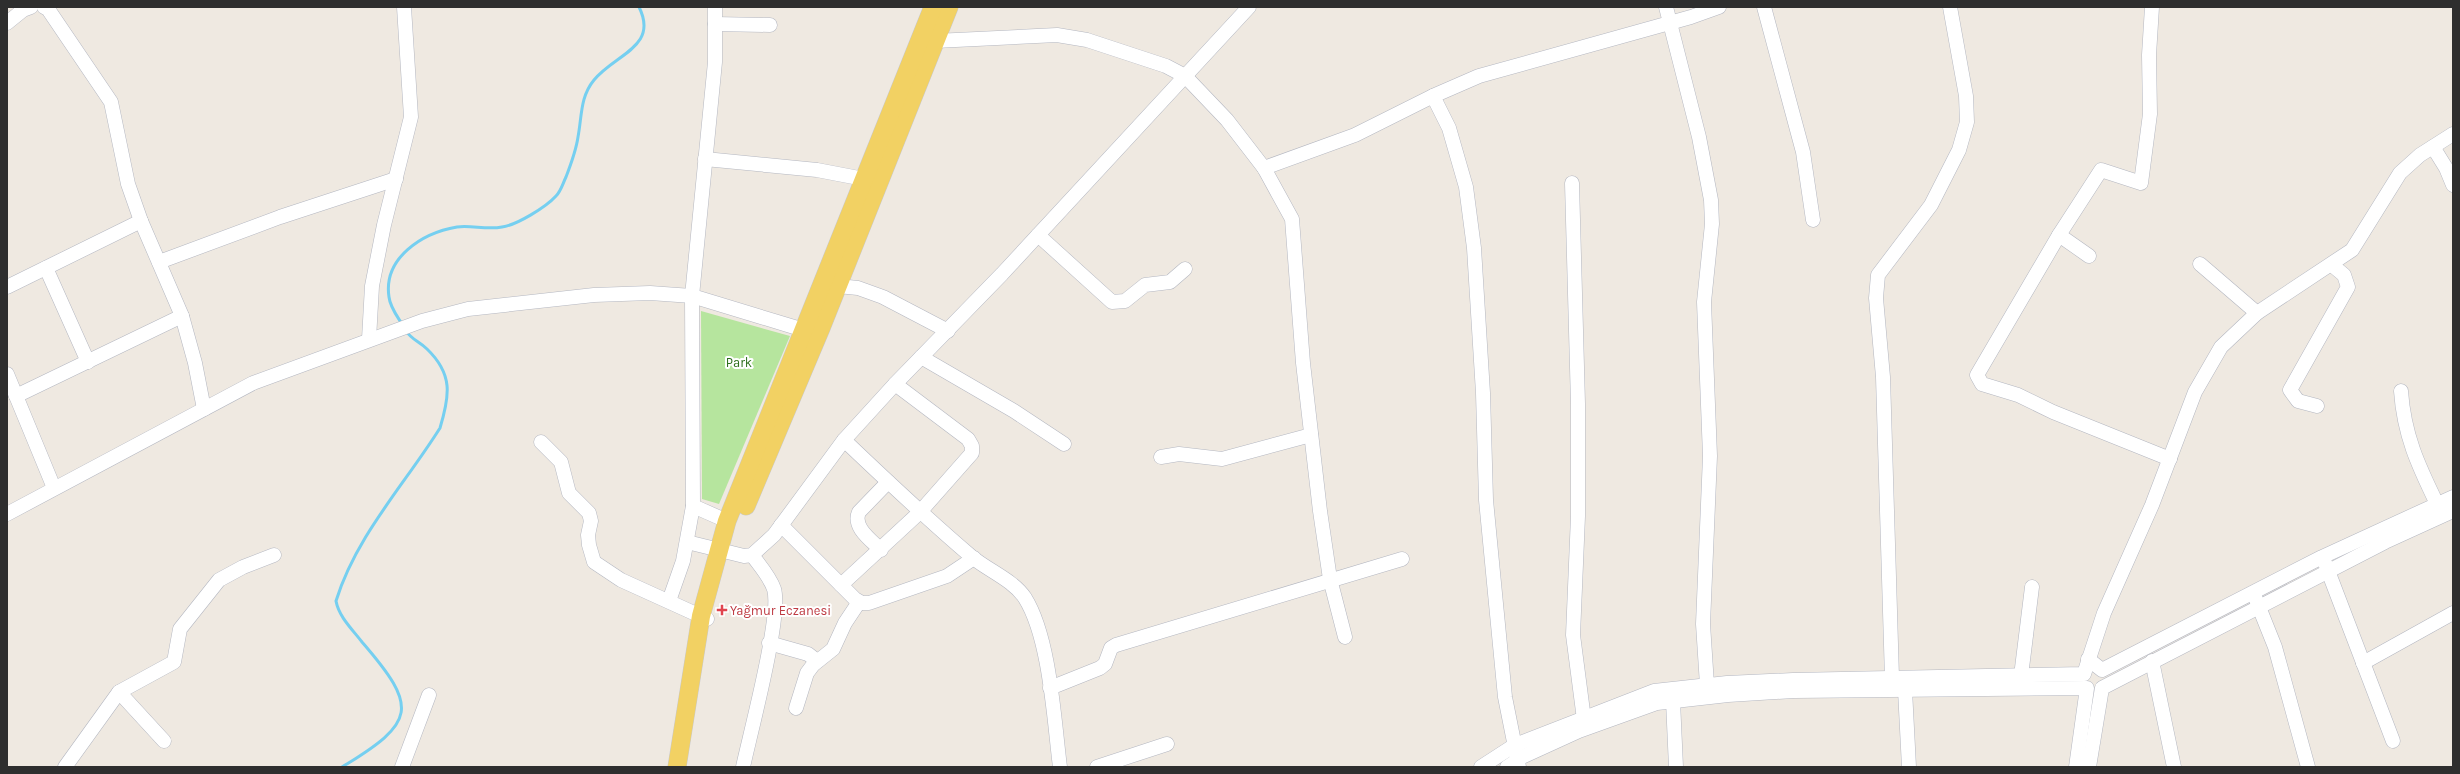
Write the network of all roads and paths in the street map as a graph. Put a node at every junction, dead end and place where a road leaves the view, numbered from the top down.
1 (44, 7) edge
2 (404, 7) edge
3 (715, 7) edge
4 (933, 7) edge
5 (949, 7) edge
6 (1248, 7) edge
7 (1666, 7) edge
8 (1719, 7) edge
9 (1764, 7) edge
10 (1950, 7) edge
11 (2152, 7) edge
12 (26, 8) edge
13 (7, 23) edge
14 (1670, 23) junction
15 (715, 24) junction
16 (770, 25) dead end
17 (928, 39) junction
18 (1185, 76) junction
19 (1433, 96) junction
20 (2453, 134) edge
21 (2433, 147) junction
22 (705, 159) junction
23 (1264, 168) junction
24 (864, 178) junction
25 (396, 179) junction
26 (1572, 183) dead end
27 (2453, 185) edge
28 (1813, 220) dead end
29 (141, 221) junction
30 (1038, 235) junction
31 (2059, 235) junction
32 (2089, 256) dead end
33 (159, 262) junction
34 (2200, 264) dead end
35 (2332, 265) junction
36 (46, 268) junction
37 (1186, 269) dead end
38 (830, 285) junction
39 (7, 287) edge
40 (692, 296) junction
41 (2257, 313) junction
42 (182, 316) junction
43 (804, 330) junction
44 (948, 330) junction
45 (369, 340) junction
46 (921, 357) junction
47 (88, 362) junction
48 (7, 374) edge
49 (895, 384) junction
50 (2401, 391) dead end
51 (16, 396) junction
52 (2317, 406) dead end
53 (204, 409) junction
54 (1311, 435) junction
55 (844, 440) junction
56 (541, 442) dead end
57 (1064, 444) dead end
58 (1161, 457) dead end
59 (2170, 459) junction
60 (888, 482) junction
61 (54, 488) junction
62 (2453, 497) edge
63 (2437, 504) junction
64 (693, 506) junction
65 (2453, 511) edge
66 (920, 512) junction
67 (7, 514) edge
68 (727, 521) junction
69 (781, 525) junction
70 (687, 542) junction
71 (880, 550) junction
72 (724, 551) junction
73 (274, 554) dead end
74 (752, 555) junction
75 (2322, 557) junction
76 (974, 558) junction
77 (1402, 559) dead end
78 (2329, 570) junction
79 (1330, 580) junction
80 (841, 585) junction
81 (2032, 587) dead end
82 (2256, 599) junction
83 (669, 601) junction
84 (859, 602) junction
85 (2453, 613) edge
86 (704, 618) junction
87 (1345, 637) dead end
88 (769, 643) junction
89 (2088, 659) junction
90 (817, 661) junction
91 (2152, 661) junction
92 (2363, 663) junction
93 (2102, 670) junction
94 (2084, 674) junction
95 (2021, 676) junction
96 (1892, 678) junction
97 (1707, 685) junction
98 (1050, 688) junction
99 (2087, 688) junction
100 (2102, 688) junction
101 (1905, 690) junction
102 (119, 692) junction
103 (429, 695) dead end
104 (1673, 701) junction
105 (796, 708) dead end
106 (1584, 723) junction
107 (164, 741) dead end
108 (2393, 741) dead end
109 (1167, 744) dead end
110 (1515, 745) junction
111 (1515, 765) edge
112 (65, 767) edge
113 (402, 767) edge
114 (677, 767) edge
115 (743, 767) edge
116 (1060, 767) edge
117 (1097, 767) edge
118 (1481, 767) edge
119 (1676, 767) edge
120 (1909, 767) edge
121 (2076, 767) edge
122 (2089, 767) edge
123 (2174, 767) edge
124 (2308, 767) edge

1 - 29 street
2 - 25 street
3 - 15 street
4 - 17 main road
5 - 17 main road
6 - 18 street
7 - 14 street
8 - 14 street
9 - 28 street
10 - 96 street
11 - 31 street
12 - 13 street
14 - 19 street
14 - 97 street
15 - 16 street
15 - 22 street
17 - 18 street
17 - 24 main road
17 - 38 main road
18 - 23 street
18 - 30 street
19 - 23 street
19 - 110 street
20 - 21 street
21 - 27 street
21 - 35 street
22 - 24 street
22 - 40 street
23 - 54 street
24 - 38 main road
25 - 33 street
25 - 45 street
26 - 106 street
29 - 33 street
29 - 36 street
30 - 37 street
30 - 44 street
31 - 32 street
31 - 59 street
33 - 42 street
34 - 41 street
35 - 41 street
35 - 52 street
36 - 39 street
36 - 47 street
38 - 43 main road
38 - 44 street
38 - 72 main road
40 - 43 street
40 - 45 street
40 - 64 street
41 - 59 street
42 - 47 street
42 - 53 street
43 - 68 main road
44 - 46 street
45 - 53 street
46 - 49 street
46 - 57 street
47 - 51 street
48 - 51 street
49 - 55 street
49 - 66 street
50 - 63 street
51 - 61 street
53 - 61 street
54 - 58 street
54 - 79 street
55 - 60 street
55 - 69 street
56 - 83 street
59 - 89 street
60 - 66 street
60 - 71 street
61 - 67 street
62 - 63 street
63 - 75 street
64 - 68 street
64 - 70 street
65 - 78 street
66 - 71 street
66 - 76 street
68 - 72 main road
69 - 74 street
69 - 80 street
70 - 72 street
70 - 83 street
71 - 80 street
72 - 74 street
72 - 86 main road
73 - 102 street
74 - 88 street
75 - 78 street
75 - 82 street
76 - 84 street
76 - 98 street
77 - 79 street
78 - 82 street
78 - 92 street
79 - 87 street
79 - 98 street
80 - 84 street
81 - 95 street
82 - 91 street
82 - 93 street
82 - 124 street
83 - 86 street
84 - 90 street
85 - 92 street
86 - 114 main road
88 - 90 street
88 - 115 street
89 - 93 street
89 - 94 street
90 - 105 street
91 - 100 street
91 - 123 street
92 - 108 street
93 - 94 street
93 - 100 street
94 - 95 street
94 - 99 street
95 - 96 street
96 - 97 street
97 - 106 street
98 - 116 street
99 - 100 street
99 - 101 street
99 - 121 street
100 - 122 street
101 - 104 street
101 - 120 street
102 - 107 street
102 - 112 street
103 - 113 street
104 - 106 street
104 - 119 street
106 - 110 street
106 - 111 street
109 - 117 street
110 - 111 street
110 - 118 street

